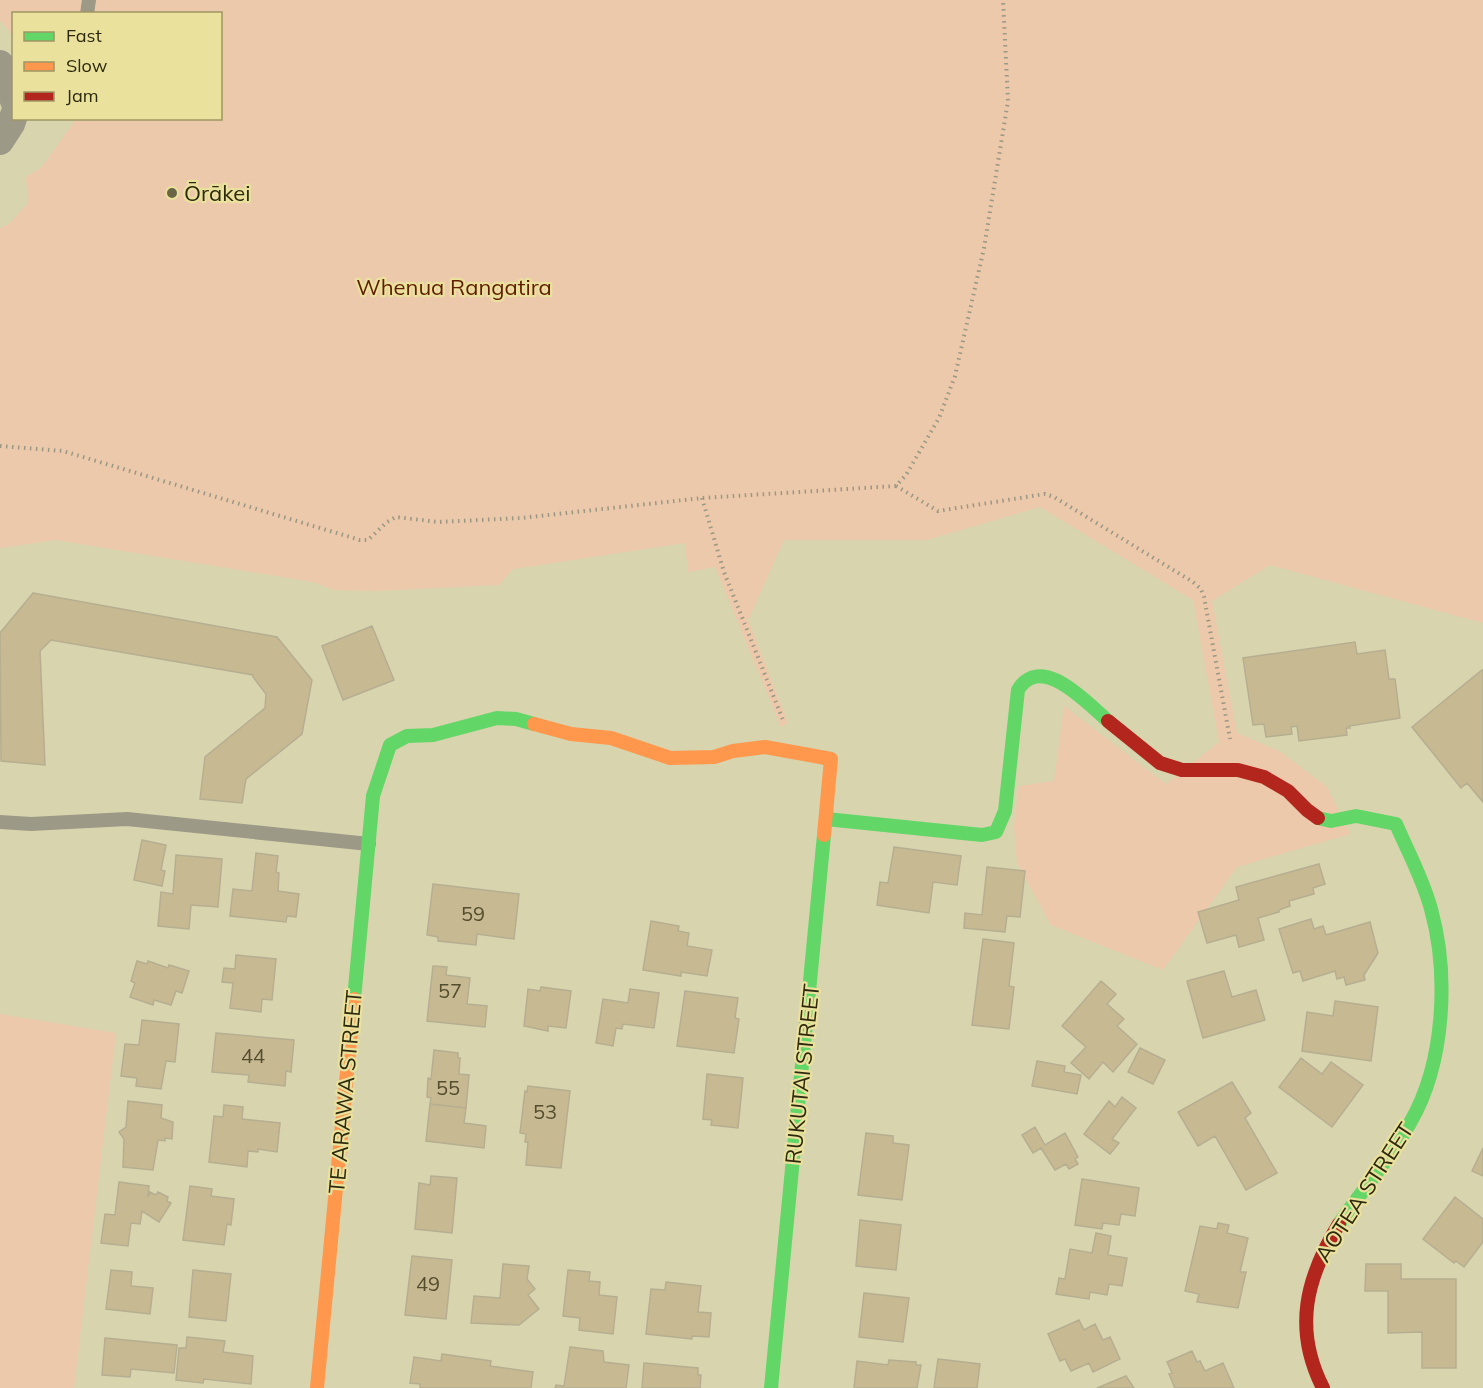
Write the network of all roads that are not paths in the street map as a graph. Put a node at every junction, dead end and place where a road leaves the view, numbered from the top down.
1 (0, 64) edge
2 (12, 94) edge
3 (12, 120) edge
4 (0, 141) edge
5 (831, 759) joint
6 (826, 819) junction
7 (0, 822) edge
8 (369, 844) junction
9 (317, 1388) edge
10 (771, 1388) edge
11 (1323, 1388) edge

1 - 2 street
3 - 4 street
5 - 6 street, RUKUTAI STREET
5 - 8 street, TE ARAWA STREET
6 - 10 street, RUKUTAI STREET
6 - 11 street, AOTEA STREET
7 - 8 lane
8 - 9 street, TE ARAWA STREET

